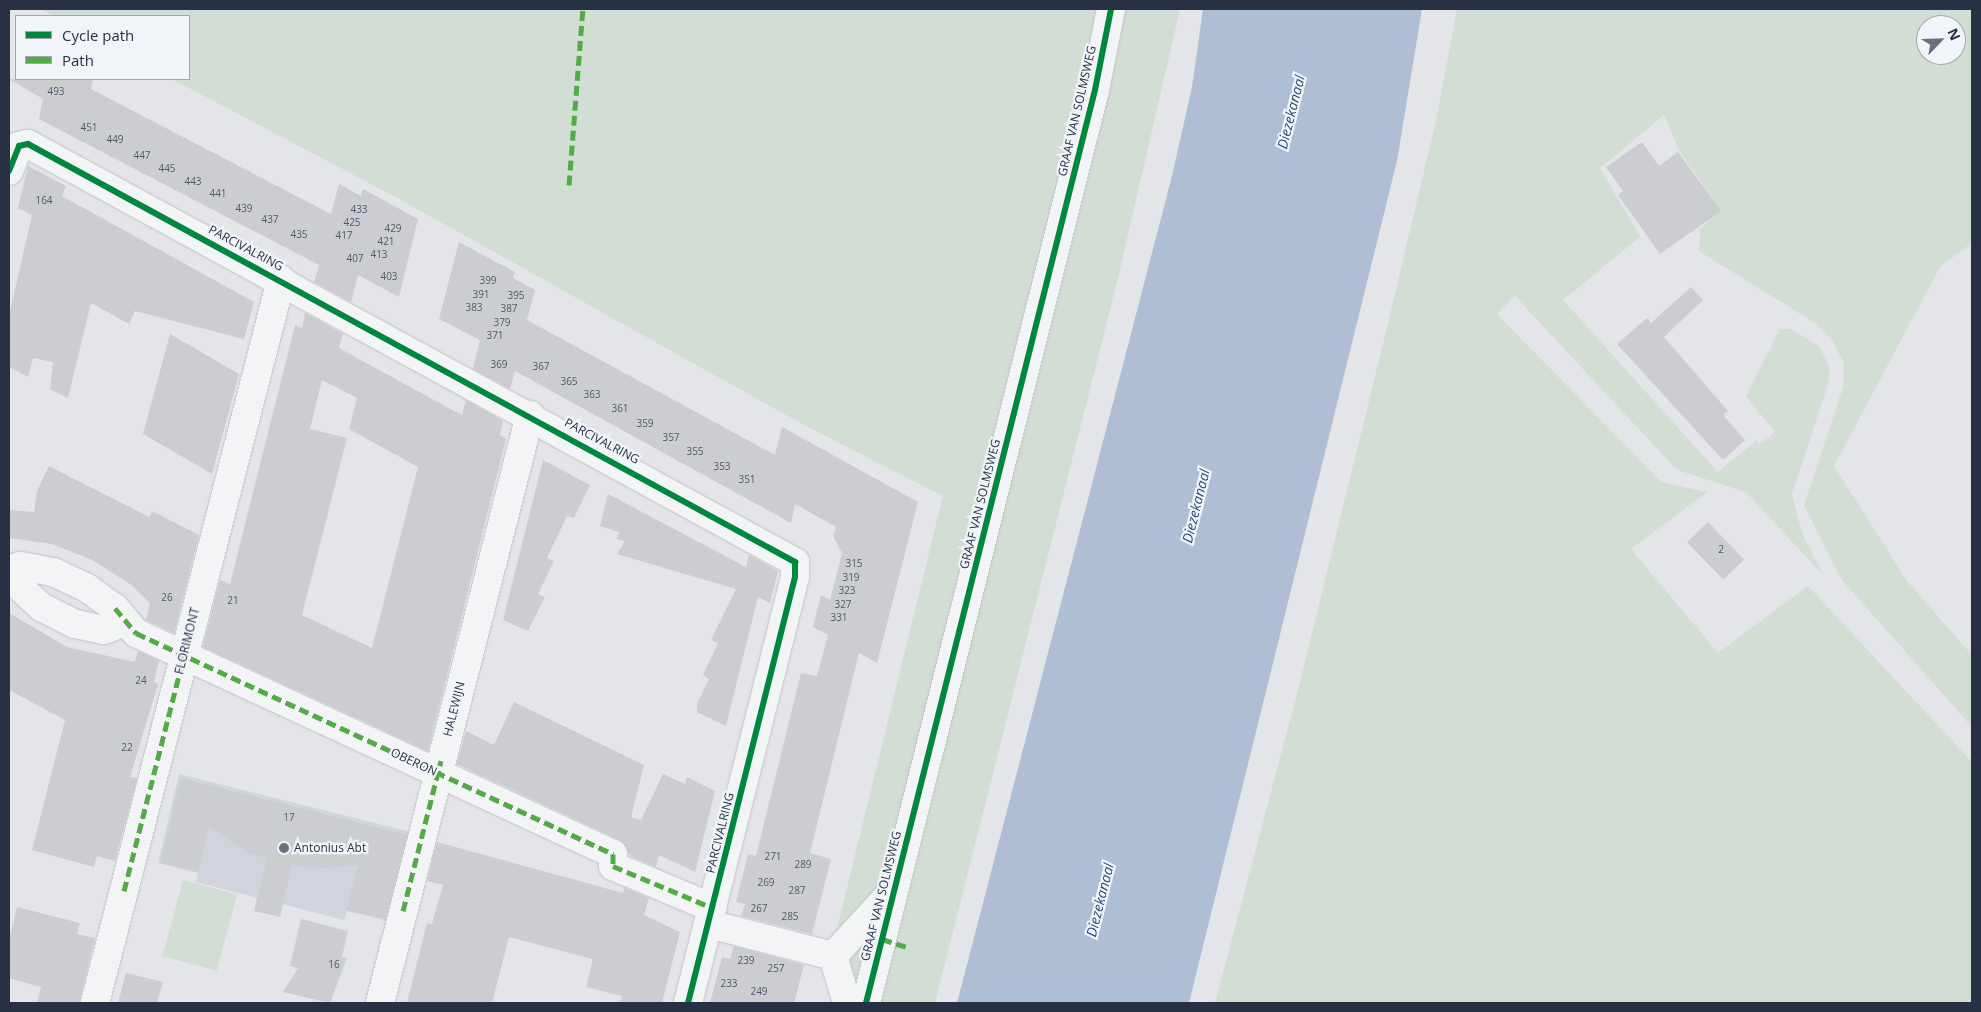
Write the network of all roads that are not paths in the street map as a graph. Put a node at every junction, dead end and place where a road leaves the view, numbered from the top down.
1 (1111, 9) edge
2 (9, 171) edge
3 (281, 280) junction
4 (530, 415) junction
5 (9, 568) edge
6 (9, 577) edge
7 (115, 608) junction
8 (186, 647) junction
9 (440, 767) junction
10 (895, 888) junction
11 (711, 916) junction
12 (833, 956) junction
13 (95, 1003) edge
14 (380, 1003) edge
15 (688, 1003) edge
16 (847, 1003) edge
17 (866, 1003) edge

1 - 10 street, GRAAF VAN SOLMSWEG
2 - 3 street, PARCIVALRING
3 - 4 street, PARCIVALRING
3 - 8 street, FLORIMONT
4 - 9 street, HALEWIJN
4 - 11 street, PARCIVALRING
5 - 7 street, OBERON
6 - 7 street
7 - 8 street, OBERON
8 - 9 street, OBERON
8 - 13 street, FLORIMONT
9 - 11 street, OBERON
9 - 14 street, HALEWIJN
10 - 12 street, GRAAF VAN SOLMSWEG
10 - 17 street, GRAAF VAN SOLMSWEG
11 - 12 street
11 - 15 street, PARCIVALRING
12 - 16 street

